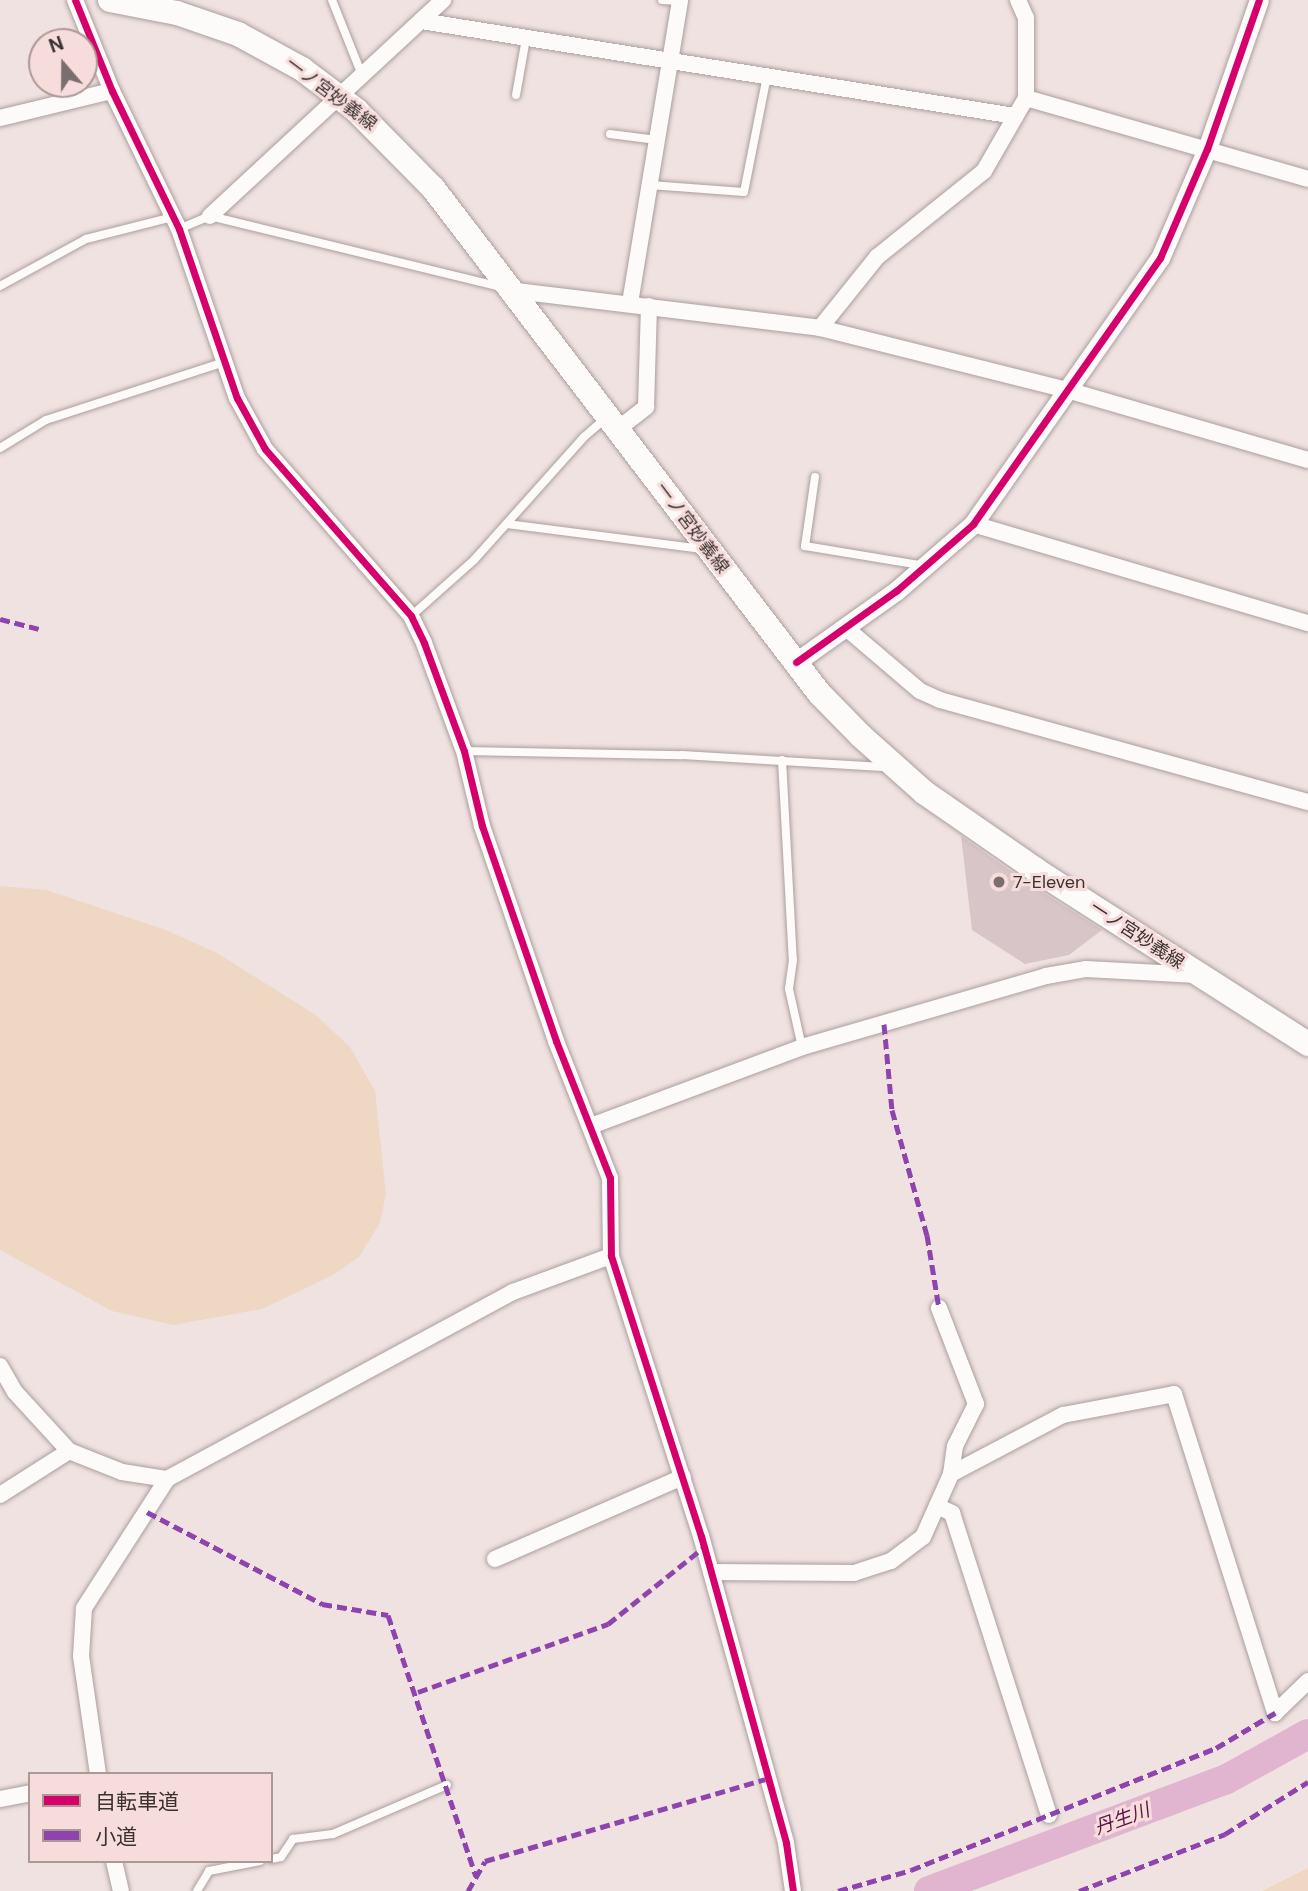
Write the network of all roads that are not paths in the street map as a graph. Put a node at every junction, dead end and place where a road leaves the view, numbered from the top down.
1 (75, 0) edge
2 (110, 0) edge
3 (332, 0) edge
4 (443, 0) edge
5 (662, 0) edge
6 (1018, 0) edge
7 (1259, 0) edge
8 (680, 1) edge
9 (421, 21) junction
10 (526, 38) junction
11 (670, 61) junction
12 (767, 76) junction
13 (362, 77) junction
14 (112, 91) junction
15 (516, 95) dead end
16 (341, 97) junction
17 (1026, 98) junction
18 (1015, 116) junction
19 (0, 118) edge
20 (610, 134) dead end
21 (657, 140) junction
22 (1207, 149) junction
23 (1308, 179) edge
24 (650, 185) junction
25 (210, 216) junction
26 (176, 223) junction
27 (0, 286) edge
28 (516, 291) junction
29 (630, 303) junction
30 (649, 306) junction
31 (820, 328) junction
32 (222, 363) junction
33 (1067, 390) junction
34 (613, 423) junction
35 (0, 449) edge
36 (1308, 460) edge
37 (815, 477) dead end
38 (507, 524) junction
39 (973, 524) junction
40 (709, 550) junction
41 (923, 566) junction
42 (411, 616) junction
43 (1308, 622) edge
44 (846, 628) junction
45 (796, 662) junction
46 (464, 751) junction
47 (782, 761) junction
48 (895, 767) junction
49 (1308, 802) edge
50 (1197, 975) junction
51 (1308, 1044) edge
52 (802, 1047) junction
53 (591, 1126) junction
54 (611, 1256) junction
55 (939, 1308) dead end
56 (0, 1366) edge
57 (69, 1451) junction
58 (951, 1474) junction
59 (683, 1477) junction
60 (167, 1479) junction
61 (0, 1495) edge
62 (937, 1506) junction
63 (495, 1559) dead end
64 (711, 1573) junction
65 (1308, 1681) edge
66 (99, 1772) edge
67 (447, 1785) dead end
68 (28, 1793) edge
69 (0, 1799) edge
70 (1049, 1815) dead end
71 (273, 1859) edge
72 (114, 1863) edge
73 (250, 1863) edge
74 (121, 1891) edge
75 (197, 1891) edge
76 (793, 1891) edge

1 - 14 street
2 - 16 main road, 一ノ宮妙義線
3 - 13 lane
4 - 9 street
5 - 8 lane
6 - 17 street
7 - 22 street
8 - 11 street
9 - 10 street
9 - 13 street
10 - 11 street
10 - 15 lane
11 - 12 street
11 - 21 street
12 - 18 street
12 - 24 lane
13 - 16 street
14 - 19 street
14 - 26 street
16 - 25 street
16 - 28 main road, 一ノ宮妙義線
17 - 18 street
17 - 22 street
18 - 31 street
20 - 21 lane
21 - 24 street
22 - 23 street
22 - 33 street
24 - 29 street
25 - 26 lane
25 - 28 lane
26 - 27 lane
26 - 32 street
28 - 29 street
28 - 34 main road, 一ノ宮妙義線
29 - 30 street
30 - 31 street
30 - 34 street
31 - 33 street
32 - 35 lane
32 - 42 street
33 - 36 street
33 - 39 street
34 - 38 lane
34 - 40 main road, 一ノ宮妙義線
37 - 41 lane
38 - 40 lane
38 - 42 lane
39 - 41 street
39 - 43 street
40 - 45 main road, 一ノ宮妙義線
41 - 44 street
42 - 46 street
44 - 45 street
44 - 49 street
45 - 48 main road, 一ノ宮妙義線
46 - 47 lane
46 - 53 street
47 - 48 lane
47 - 52 lane
48 - 50 main road, 一ノ宮妙義線
50 - 51 main road, 一ノ宮妙義線
50 - 52 street
52 - 53 street
53 - 54 street
54 - 59 street
54 - 60 street
55 - 58 street
56 - 57 street
57 - 60 street
57 - 61 street
58 - 62 street
58 - 65 street
59 - 63 street
59 - 64 street
60 - 66 street
62 - 64 street
62 - 70 street
64 - 76 street
67 - 71 lane
68 - 69 street
72 - 74 street
73 - 75 lane

